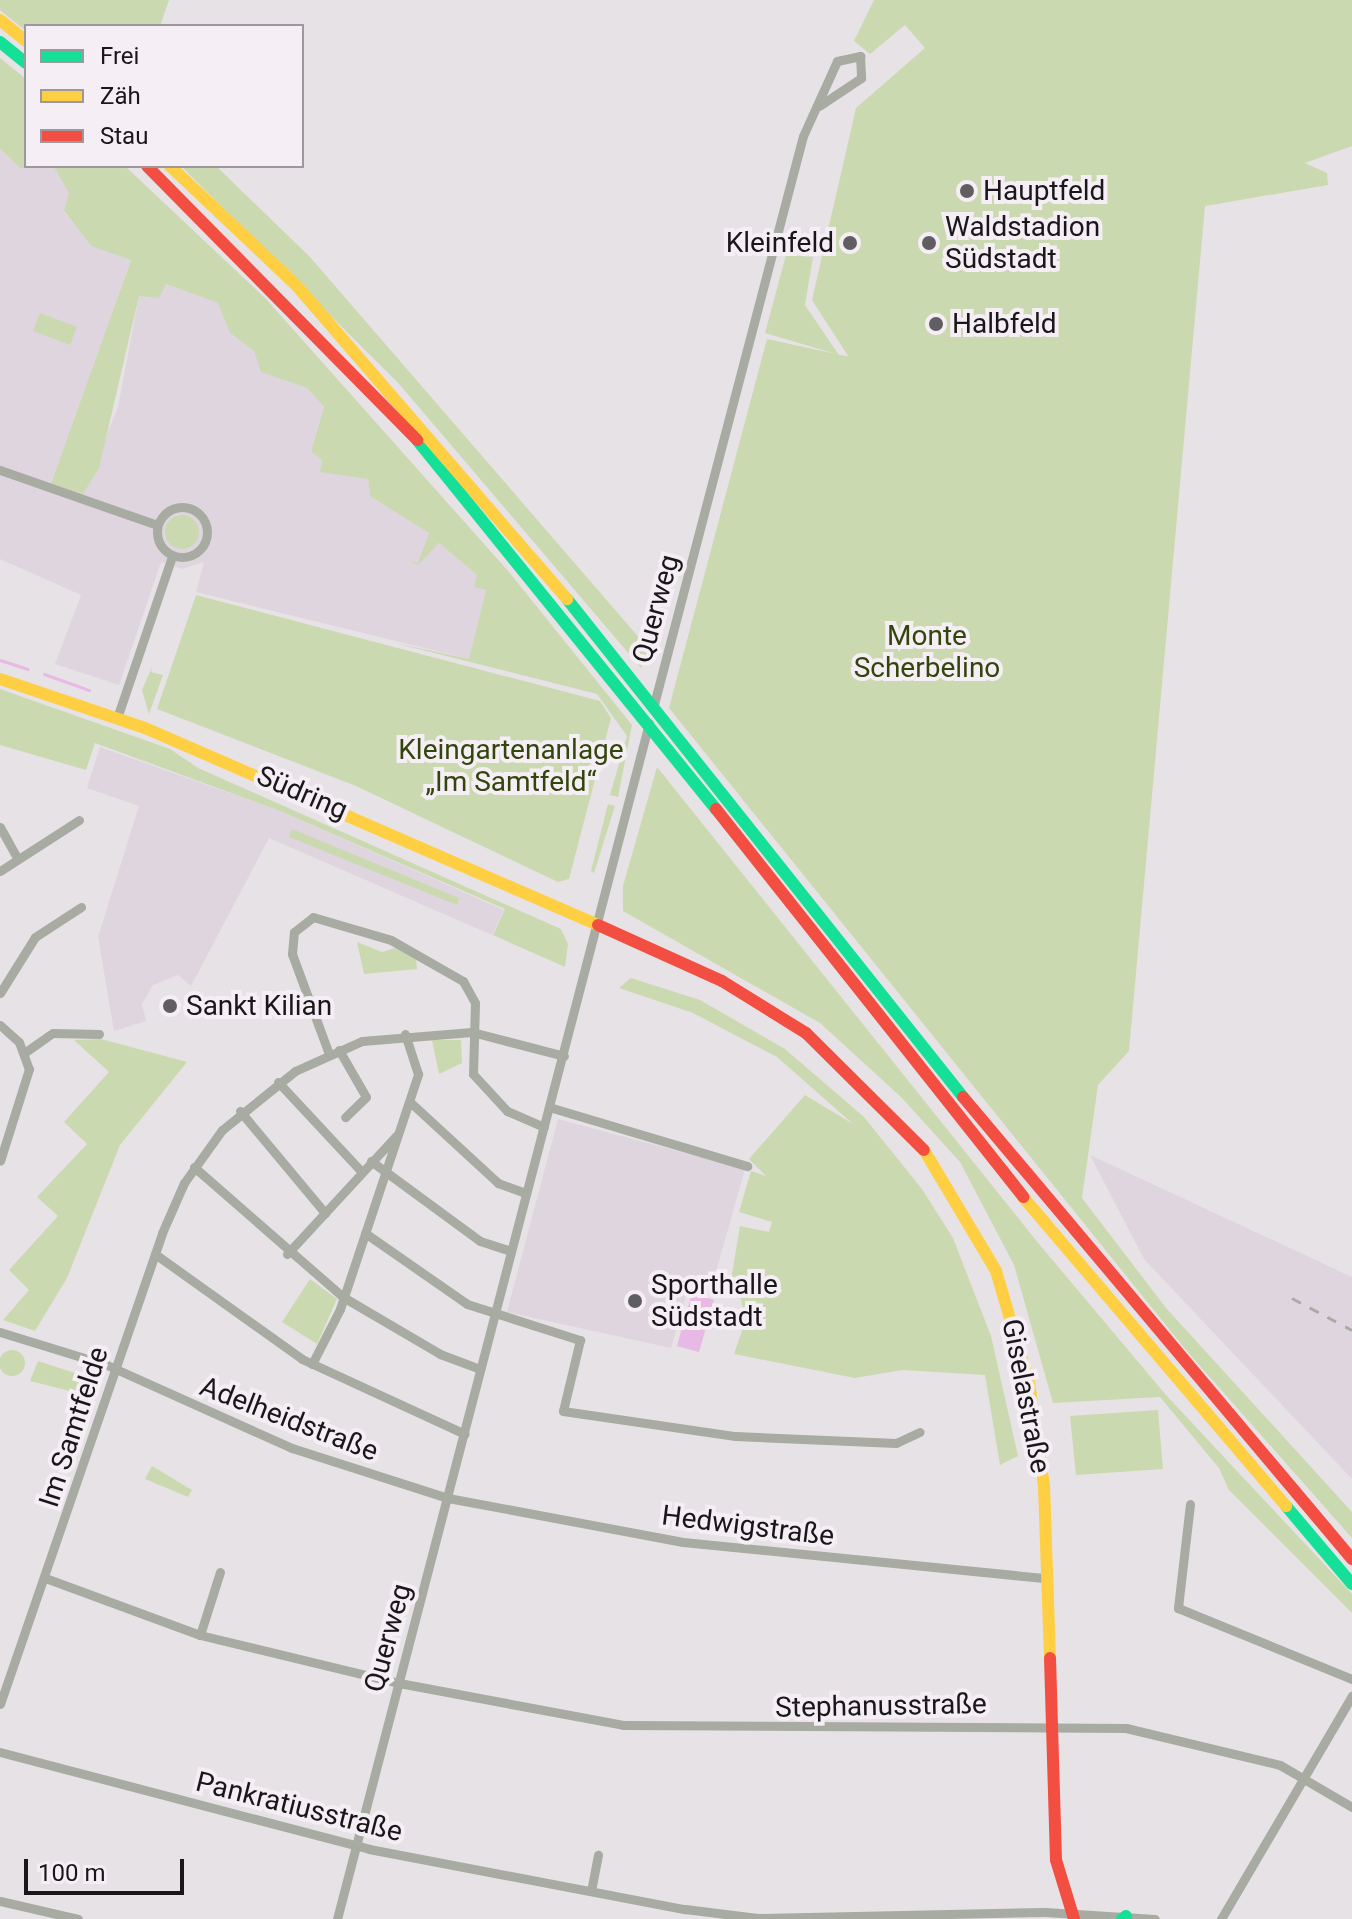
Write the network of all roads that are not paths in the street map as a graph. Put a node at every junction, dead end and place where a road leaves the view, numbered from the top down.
1 (0, 20) edge
2 (24, 39) edge
3 (0, 42) edge
4 (24, 61) edge
5 (819, 106) junction
6 (149, 168) edge
7 (172, 168) edge
8 (0, 470) edge
9 (157, 525) junction
10 (172, 556) junction
11 (0, 679) edge
12 (117, 718) junction
13 (79, 820) dead end
14 (0, 827) edge
15 (17, 858) junction
16 (0, 871) edge
17 (81, 907) dead end
18 (598, 922) junction
19 (0, 993) edge
20 (0, 1025) edge
21 (472, 1032) junction
22 (99, 1034) dead end
23 (405, 1034) junction
24 (334, 1052) junction
25 (24, 1053) junction
26 (564, 1056) junction
27 (278, 1082) junction
28 (410, 1102) junction
29 (549, 1107) junction
30 (240, 1111) junction
31 (345, 1117) dead end
32 (544, 1127) junction
33 (398, 1134) junction
34 (0, 1161) edge
35 (371, 1161) junction
36 (747, 1166) dead end
37 (194, 1167) junction
38 (387, 1169) junction
39 (362, 1172) junction
40 (526, 1193) junction
41 (325, 1213) junction
42 (365, 1233) junction
43 (510, 1251) junction
44 (155, 1254) junction
45 (287, 1254) junction
46 (343, 1297) junction
47 (495, 1313) junction
48 (0, 1332) edge
49 (312, 1364) junction
50 (480, 1369) junction
51 (117, 1370) junction
52 (920, 1432) dead end
53 (465, 1434) junction
54 (448, 1498) junction
55 (1190, 1504) dead end
56 (1352, 1559) edge
57 (220, 1572) dead end
58 (1046, 1578) junction
59 (48, 1579) junction
60 (1352, 1584) edge
61 (200, 1635) junction
62 (1352, 1679) edge
63 (399, 1683) junction
64 (1352, 1696) edge
65 (0, 1704) edge
66 (1048, 1727) junction
67 (0, 1752) edge
68 (1304, 1776) junction
69 (1352, 1807) edge
70 (356, 1846) junction
71 (598, 1855) dead end
72 (591, 1891) junction
73 (0, 1901) edge
74 (1072, 1916) edge
75 (906, 1917) edge
76 (1124, 1917) edge
77 (740, 1918) edge
78 (78, 1919) edge
79 (337, 1919) edge
80 (1155, 1919) edge
81 (1221, 1919) edge

1 - 2 main road
3 - 4 main road
5 - 5 street, Querweg
5 - 18 street, Querweg
6 - 60 main road
7 - 56 main road
8 - 9 street
9 - 10 street
9 - 10 street
10 - 12 street
11 - 12 main road, Südring
12 - 18 main road, Südring
13 - 15 street
14 - 15 street
15 - 16 street
17 - 19 street
18 - 26 street, Querweg
18 - 58 main road, Giselastraße
20 - 25 street
21 - 23 street, Im Samtfelde
21 - 24 street
21 - 26 street, Im Samtfelde
21 - 32 street
22 - 25 street
23 - 24 street, Im Samtfelde
23 - 28 street
24 - 27 street, Im Samtfelde
24 - 31 street
25 - 34 street
26 - 29 street, Querweg
27 - 30 street, Im Samtfelde
27 - 39 street
28 - 33 street
28 - 40 street
29 - 32 street, Querweg
29 - 36 street
30 - 37 street, Im Samtfelde
30 - 41 street
32 - 40 street, Querweg
33 - 35 street
33 - 38 street
35 - 38 street
35 - 39 street
37 - 44 street, Im Samtfelde
37 - 45 street
38 - 42 street
38 - 43 street
39 - 41 street
40 - 43 street, Querweg
41 - 45 street
42 - 46 street
42 - 47 street
43 - 47 street, Querweg
44 - 49 street
44 - 51 street, Im Samtfelde
45 - 46 street
46 - 49 street
46 - 50 street
47 - 50 street, Querweg
47 - 52 street
48 - 51 street, Adelheidstraße
49 - 53 street
50 - 53 street, Querweg
51 - 54 street, Adelheidstraße
51 - 59 street, Im Samtfelde
53 - 54 street, Querweg
54 - 58 street, Hedwigstraße
54 - 63 street, Querweg
55 - 62 street
57 - 61 street
58 - 66 main road, Giselastraße
59 - 61 street, Stephanusstraße
59 - 65 street, Im Samtfelde
61 - 63 street, Stephanusstraße
63 - 66 street, Stephanusstraße
63 - 70 street, Querweg
64 - 68 street
66 - 68 street, Stephanusstraße
66 - 74 main road, Giselastraße
67 - 70 street, Pankratiusstraße
68 - 69 street, Stephanusstraße
68 - 81 street
70 - 72 street, Pankratiusstraße
70 - 79 street, Querweg
71 - 72 street
72 - 77 street, Pankratiusstraße
73 - 78 street
74 - 75 street, Pankratiusstraße
74 - 76 street, Pankratiusstraße
75 - 77 street, Pankratiusstraße
76 - 80 street, Pankratiusstraße

